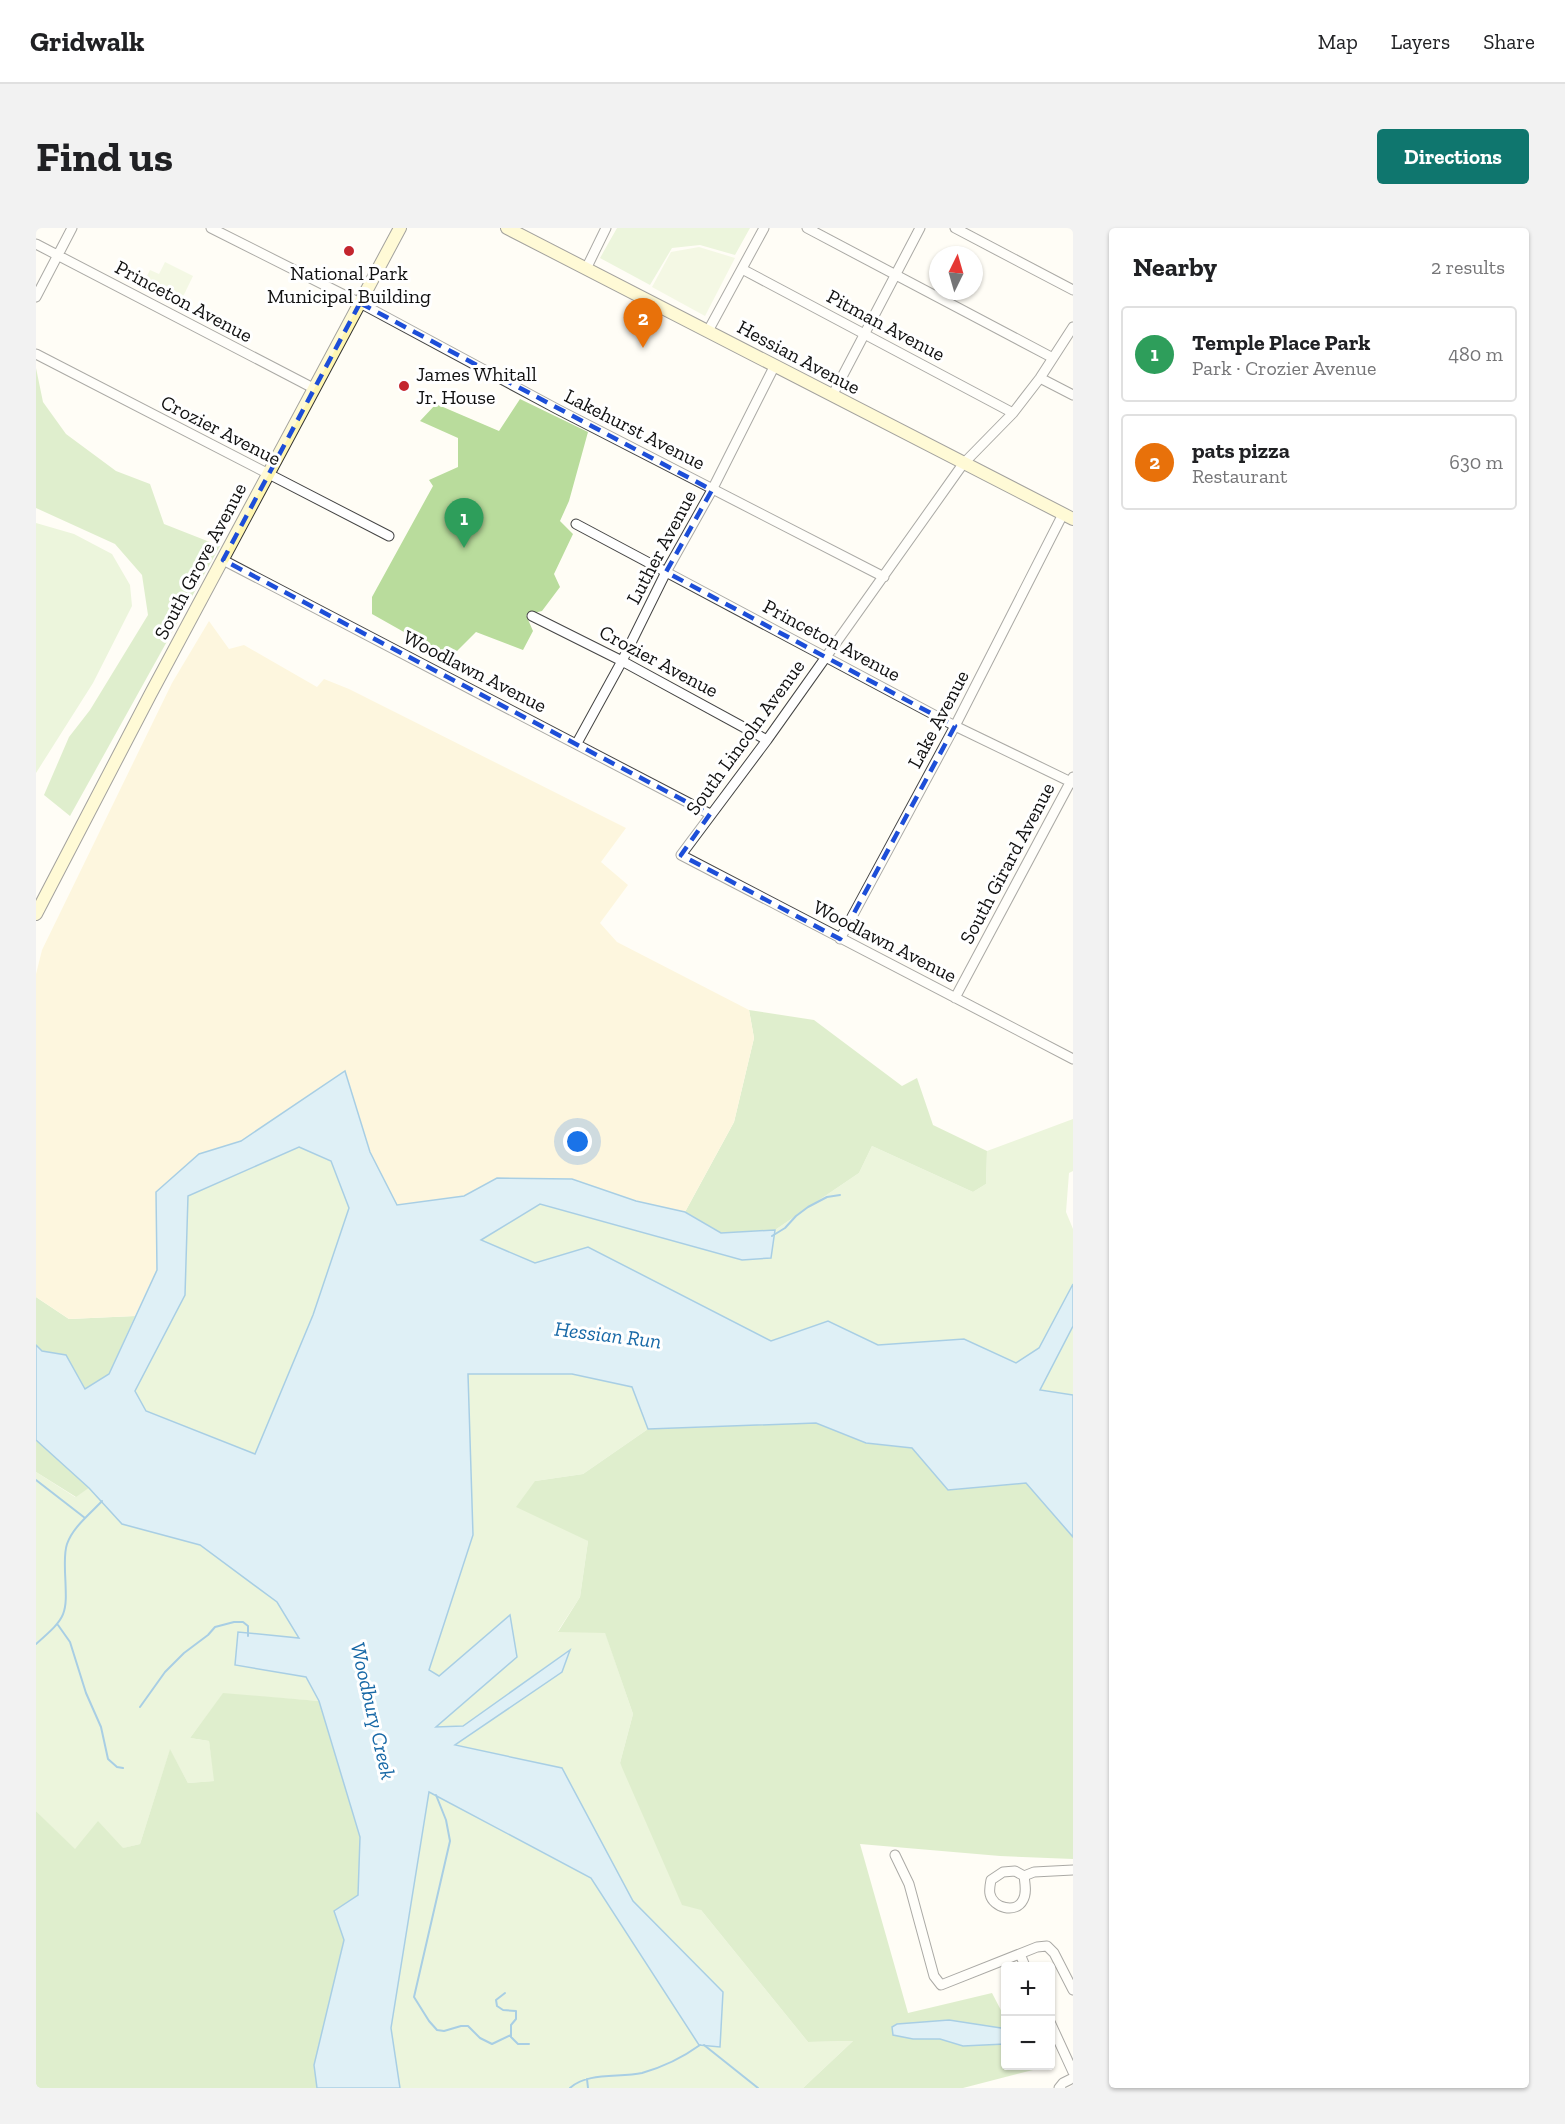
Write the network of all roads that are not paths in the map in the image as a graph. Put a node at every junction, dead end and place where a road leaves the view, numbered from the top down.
1 (72, 228) edge
2 (211, 228) edge
3 (400, 228) edge
4 (507, 228) edge
5 (606, 228) edge
6 (764, 228) edge
7 (807, 228) edge
8 (920, 228) edge
9 (955, 228) edge
10 (36, 244) edge
11 (58, 255) junction
12 (585, 269) junction
13 (742, 270) junction
14 (897, 275) junction
15 (1073, 290) edge
16 (36, 297) edge
17 (360, 303) junction
18 (1073, 327) edge
19 (708, 331) junction
20 (865, 334) junction
21 (36, 354) edge
22 (1053, 358) junction
23 (774, 367) junction
24 (1040, 378) junction
25 (315, 389) junction
26 (1073, 395) edge
27 (832, 396) junction
28 (1013, 413) junction
29 (963, 464) junction
30 (268, 475) junction
31 (712, 490) junction
32 (1068, 517) edge
33 (576, 524) dead end
34 (389, 536) dead end
35 (223, 560) junction
36 (666, 572) junction
37 (884, 577) junction
38 (532, 616) dead end
39 (825, 658) junction
40 (622, 661) junction
41 (955, 726) junction
42 (767, 740) junction
43 (576, 743) junction
44 (1072, 781) edge
45 (710, 814) junction
46 (681, 855) joint
47 (36, 914) edge
48 (840, 939) junction
49 (955, 998) junction
50 (1073, 1059) edge
51 (895, 1855) dead end
52 (1072, 1872) edge
53 (1024, 1876) junction
54 (1020, 1954) junction
55 (1023, 1962) edge
56 (1073, 1990) edge
57 (1055, 2033) edge
58 (1073, 2072) edge
59 (1073, 2078) edge
60 (1059, 2088) edge

1 - 11 street
2 - 17 street, Lakehurst Avenue
3 - 17 main road, South Grove Avenue
4 - 12 main road, Hessian Avenue
5 - 12 street
6 - 13 street
7 - 14 street
8 - 14 street
9 - 15 street
10 - 11 street, Princeton Avenue
11 - 16 street
11 - 25 street, Princeton Avenue
12 - 19 main road, Hessian Avenue
13 - 19 street
13 - 20 street, Pitman Avenue
14 - 20 street
14 - 22 street
17 - 25 main road, South Grove Avenue
17 - 31 street, Lakehurst Avenue
18 - 22 street, South Lincoln Avenue
19 - 23 main road, Hessian Avenue
20 - 27 street
20 - 28 street, Pitman Avenue
21 - 30 street, Crozier Avenue
22 - 24 street, South Lincoln Avenue
23 - 27 main road, Hessian Avenue
23 - 31 street, Luther Avenue
24 - 26 street
24 - 28 street, South Lincoln Avenue
25 - 30 main road, South Grove Avenue
27 - 29 main road, Hessian Avenue
28 - 29 street, South Lincoln Avenue
29 - 32 main road, Hessian Avenue
29 - 37 street, South Lincoln Avenue
30 - 34 street, Crozier Avenue
30 - 35 main road, South Grove Avenue
31 - 36 street, Luther Avenue
31 - 37 street, Lakehurst Avenue
32 - 41 street, Lake Avenue
33 - 36 street, Princeton Avenue
35 - 43 street, Woodlawn Avenue
35 - 47 main road, South Grove Avenue
36 - 39 street, Princeton Avenue
36 - 40 street, Luther Avenue
37 - 39 street, South Lincoln Avenue
38 - 40 street, Crozier Avenue
39 - 41 street, Princeton Avenue
39 - 42 street, South Lincoln Avenue
40 - 42 street, Crozier Avenue
40 - 43 street, Luther Avenue
41 - 44 street, Princeton Avenue
41 - 48 street, Lake Avenue
42 - 45 street, South Lincoln Avenue
43 - 45 street, Woodlawn Avenue
44 - 49 street, South Girard Avenue
45 - 46 street, South Lincoln Avenue
46 - 48 street, Woodlawn Avenue
48 - 49 street, Woodlawn Avenue
49 - 50 street, Woodlawn Avenue
51 - 54 street
52 - 53 street
53 - 53 street
54 - 55 street
54 - 56 street
57 - 58 street
59 - 60 street

